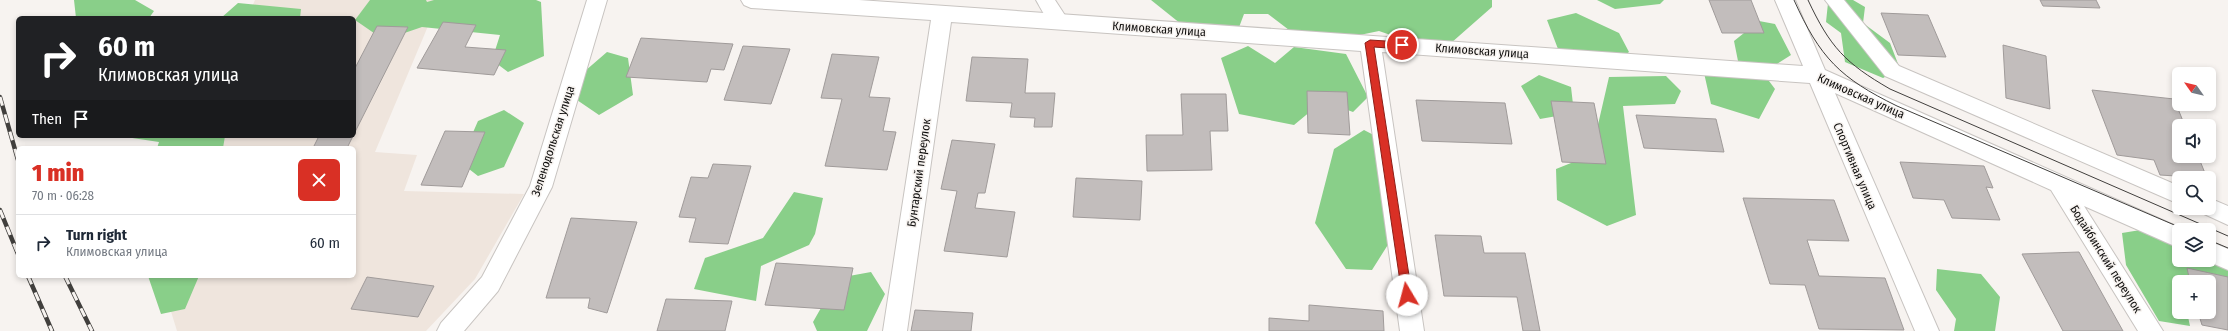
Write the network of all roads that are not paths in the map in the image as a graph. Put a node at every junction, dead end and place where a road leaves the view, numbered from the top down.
1 (597, 0) edge
2 (751, 0) edge
3 (1045, 0) edge
4 (1785, 0) edge
5 (1834, 0) edge
6 (942, 14) junction
7 (1061, 22) junction
8 (1370, 43) junction
9 (1816, 75) junction
10 (2060, 186) junction
11 (2172, 192) edge
12 (2216, 211) edge
13 (2228, 216) edge
14 (2172, 235) edge
15 (2216, 254) edge
16 (2228, 260) edge
17 (449, 331) edge
18 (895, 331) edge
19 (1412, 331) edge
20 (1927, 331) edge
21 (2151, 331) edge

1 - 17 street, Зеленодольская улица
2 - 6 street, Климовская улица
3 - 7 lane
4 - 9 street, Спортивная улица
5 - 11 lane
6 - 7 street, Климовская улица
6 - 18 street, Бунтарский переулок
7 - 8 street, Климовская улица
8 - 9 street, Климовская улица
8 - 19 street
9 - 10 street, Климовская улица
9 - 20 street, Спортивная улица
10 - 14 street, Климовская улица
10 - 21 street, Бодайбинский переулок
12 - 13 lane
15 - 16 street

